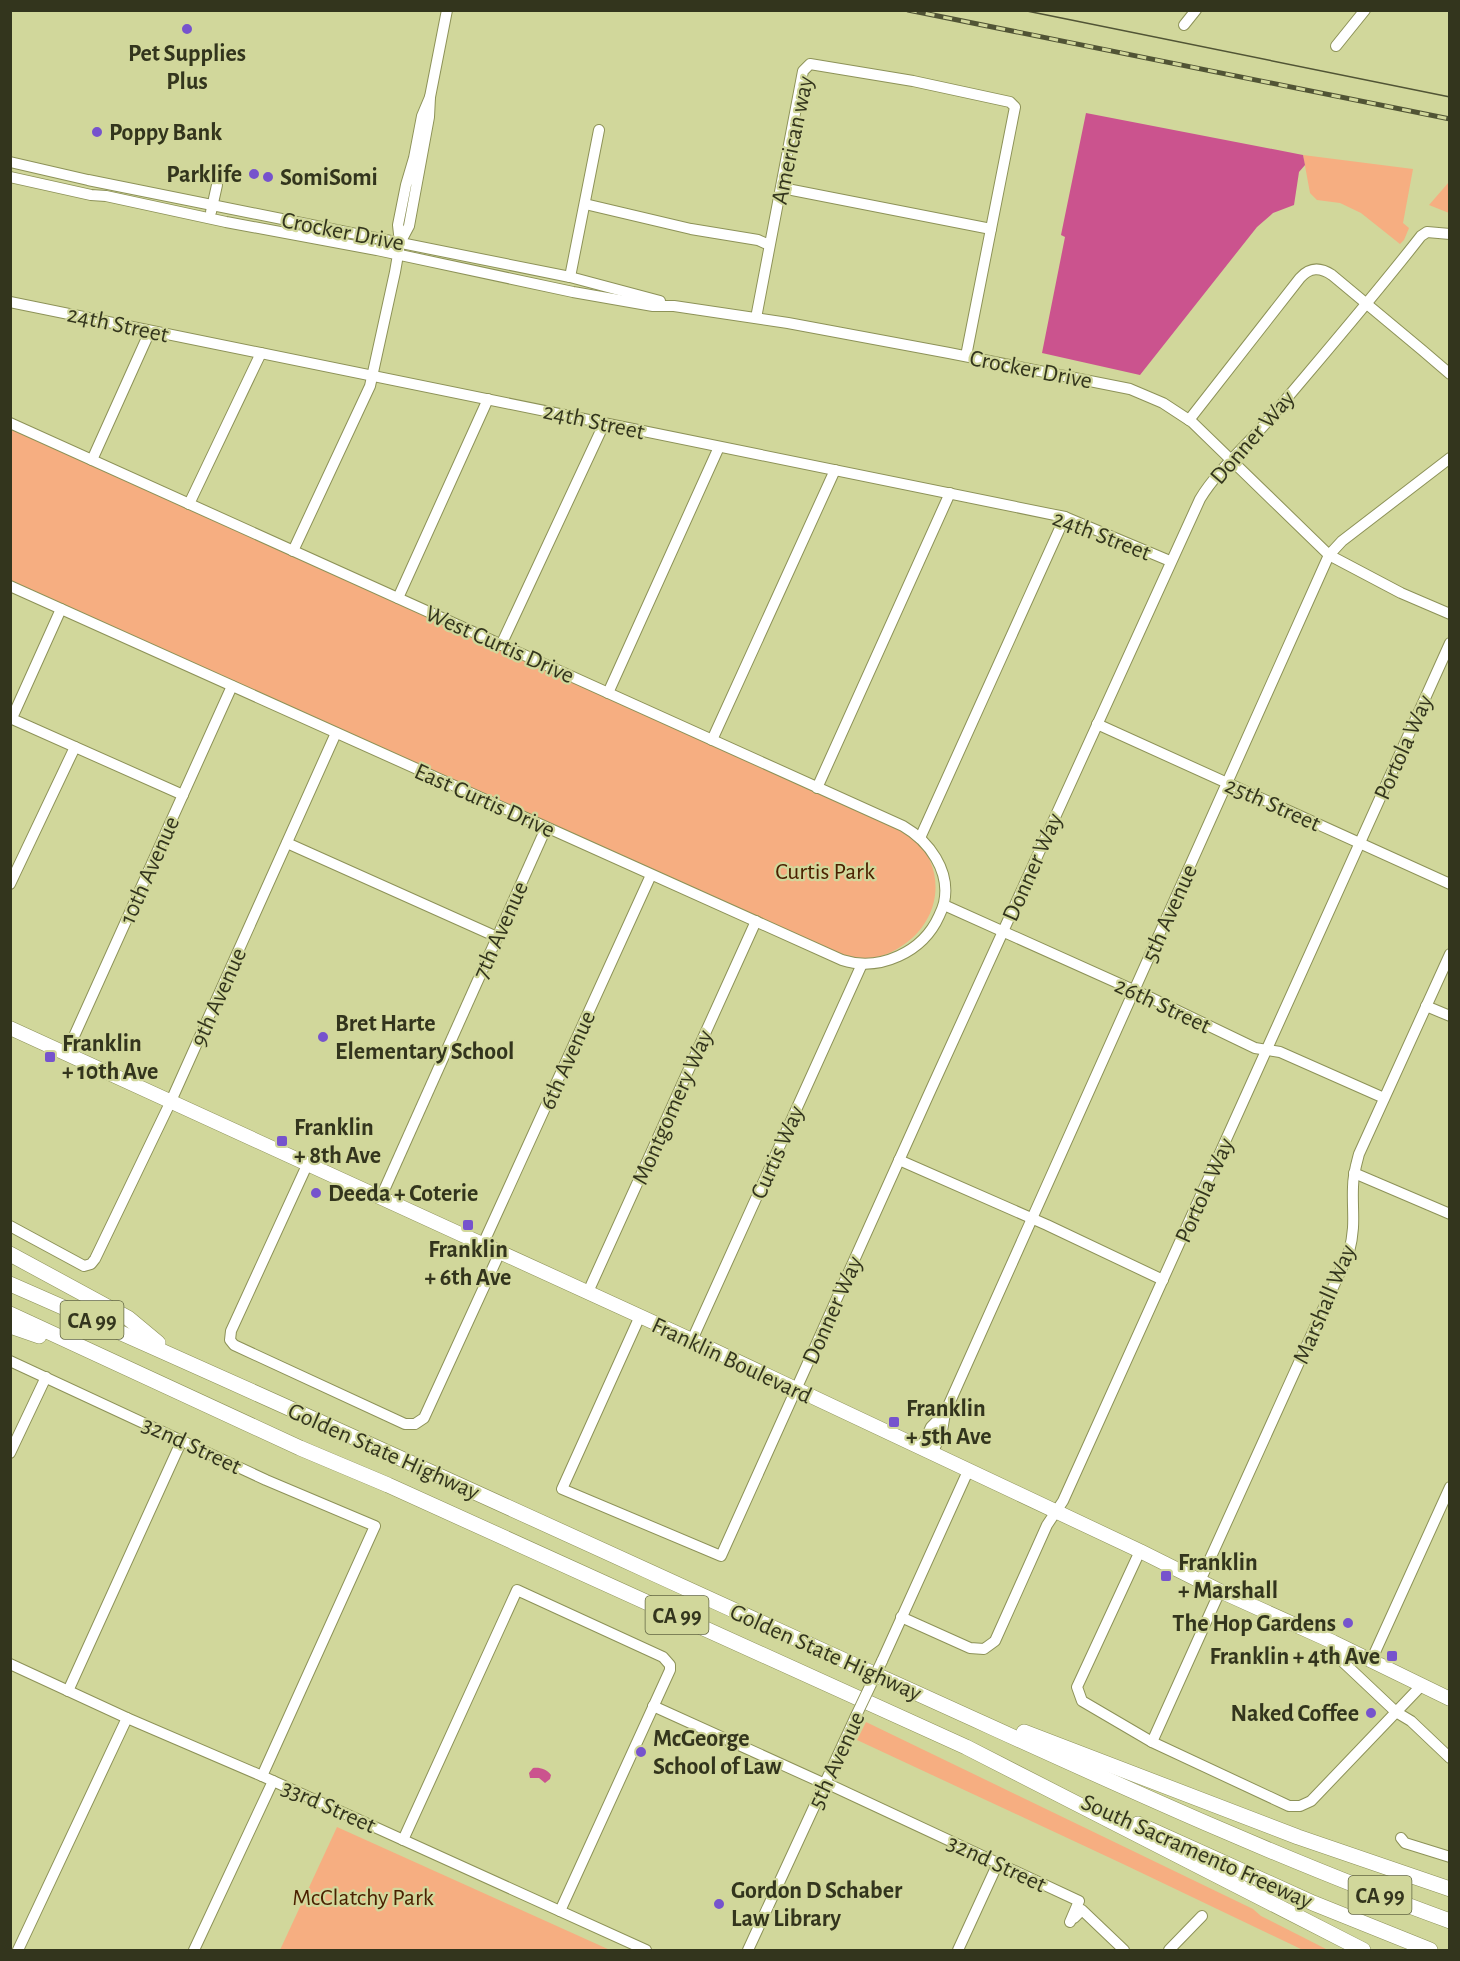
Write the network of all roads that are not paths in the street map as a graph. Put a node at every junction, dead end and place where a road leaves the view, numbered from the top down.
1 (447, 10) edge
2 (1196, 10) edge
3 (1365, 10) edge
4 (1184, 25) dead end
5 (1336, 46) dead end
6 (599, 130) dead end
7 (10, 162) edge
8 (10, 177) edge
9 (217, 185) dead end
10 (782, 188) junction
11 (585, 204) junction
12 (213, 205) junction
13 (210, 218) junction
14 (991, 229) junction
15 (1449, 234) edge
16 (400, 243) junction
17 (770, 245) junction
18 (398, 255) junction
19 (570, 277) junction
20 (10, 302) edge
21 (1367, 304) junction
22 (674, 306) junction
23 (756, 318) junction
24 (150, 331) junction
25 (261, 353) junction
26 (966, 356) junction
27 (1449, 374) edge
28 (373, 376) junction
29 (488, 399) junction
30 (1189, 420) junction
31 (10, 423) edge
32 (604, 424) junction
33 (719, 447) junction
34 (1449, 458) edge
35 (92, 460) junction
36 (1233, 460) junction
37 (835, 470) junction
38 (950, 493) junction
39 (189, 504) junction
40 (1065, 517) junction
41 (293, 551) junction
42 (1329, 555) junction
43 (1170, 561) junction
44 (10, 586) edge
45 (398, 598) junction
46 (61, 609) junction
47 (1449, 614) edge
48 (1449, 643) edge
49 (501, 645) junction
50 (232, 686) junction
51 (608, 693) junction
52 (11, 718) edge
53 (1096, 724) junction
54 (336, 733) junction
55 (712, 740) junction
56 (75, 747) junction
57 (1227, 783) junction
58 (817, 788) junction
59 (183, 795) junction
60 (546, 828) junction
61 (920, 838) junction
62 (287, 843) junction
63 (1360, 844) junction
64 (651, 875) junction
65 (10, 884) edge
66 (1449, 884) edge
67 (944, 905) junction
68 (756, 921) junction
69 (1002, 932) junction
70 (497, 937) junction
71 (1449, 954) edge
72 (862, 964) junction
73 (1135, 991) junction
74 (1426, 1006) junction
75 (1449, 1016) edge
76 (10, 1028) edge
77 (1267, 1050) junction
78 (66, 1053) junction
79 (1384, 1098) junction
80 (171, 1101) junction
81 (899, 1161) junction
82 (309, 1163) junction
83 (1354, 1173) junction
84 (381, 1197) junction
85 (1449, 1214) edge
86 (1032, 1219) junction
87 (10, 1226) edge
88 (483, 1244) junction
89 (500, 1252) junction
90 (10, 1254) edge
91 (1163, 1280) junction
92 (10, 1284) edge
93 (588, 1292) junction
94 (10, 1314) edge
95 (640, 1316) junction
96 (10, 1326) edge
97 (692, 1340) junction
98 (174, 1356) junction
99 (10, 1361) edge
100 (127, 1367) junction
101 (46, 1377) junction
102 (796, 1390) junction
103 (182, 1440) junction
104 (926, 1452) junction
105 (10, 1453) edge
106 (968, 1471) junction
107 (1449, 1487) edge
108 (1056, 1512) junction
109 (1140, 1551) junction
110 (1200, 1581) junction
111 (1220, 1591) junction
112 (902, 1617) junction
113 (1333, 1642) junction
114 (1371, 1660) junction
115 (10, 1664) edge
116 (1421, 1686) junction
117 (68, 1691) junction
118 (912, 1691) junction
119 (1449, 1699) edge
120 (653, 1706) junction
121 (1396, 1713) junction
122 (128, 1718) junction
123 (1152, 1742) junction
124 (966, 1747) junction
125 (1449, 1758) edge
126 (267, 1778) junction
127 (825, 1784) junction
128 (1401, 1838) dead end
129 (403, 1840) junction
130 (1449, 1857) edge
131 (998, 1863) junction
132 (1449, 1889) edge
133 (560, 1911) junction
134 (1202, 1916) dead end
135 (1449, 1922) edge
136 (642, 1949) edge
137 (18, 1950) edge
138 (194, 1950) edge
139 (748, 1950) edge
140 (958, 1950) edge
141 (1124, 1950) edge
142 (1169, 1950) edge
143 (1363, 1950) edge
144 (1430, 1950) edge

1 - 16 street
2 - 4 street
3 - 5 street
6 - 11 street
7 - 12 street, Crocker Drive
8 - 13 street, Crocker Drive
9 - 12 street
10 - 14 street
10 - 14 street, American way
10 - 17 street, American way
11 - 17 street
11 - 19 street
12 - 13 street
12 - 16 street, Crocker Drive
13 - 18 street, Crocker Drive
14 - 26 street
15 - 21 street, Donner Way
16 - 18 street
16 - 19 street, Crocker Drive
17 - 23 street, American way
18 - 22 street, Crocker Drive
18 - 28 street
19 - 22 street, Crocker Drive
20 - 24 street, 24th Street
21 - 27 street
21 - 30 street
21 - 36 street, Donner Way
22 - 23 street, Crocker Drive
23 - 26 street, Crocker Drive
24 - 25 street, 24th Street
24 - 35 street
25 - 28 street, 24th Street
25 - 39 street
26 - 30 street, Crocker Drive
28 - 29 street, 24th Street
28 - 41 street
29 - 32 street, 24th Street
29 - 45 street
30 - 36 street, Crocker Drive
31 - 35 street, West Curtis Drive
32 - 33 street, 24th Street
32 - 49 street
33 - 37 street, 24th Street
33 - 51 street
34 - 42 street, 5th Avenue
35 - 39 street, West Curtis Drive
36 - 42 street, Crocker Drive
36 - 43 street, Donner Way
37 - 38 street, 24th Street
37 - 55 street
38 - 40 street, 24th Street
38 - 58 street
39 - 41 street, West Curtis Drive
40 - 43 street, 24th Street
40 - 61 street
41 - 45 street, West Curtis Drive
42 - 47 street
42 - 57 street, 5th Avenue
43 - 53 street, Donner Way
44 - 46 street, East Curtis Drive
45 - 49 street, West Curtis Drive
46 - 50 street, East Curtis Drive
46 - 52 street
48 - 63 street, Portola Way
49 - 51 street, West Curtis Drive
50 - 54 street, East Curtis Drive
50 - 59 street, 10th Avenue
51 - 55 street, West Curtis Drive
52 - 56 street
53 - 57 street, 25th Street
53 - 69 street, Donner Way
54 - 60 street, East Curtis Drive
54 - 62 street, 9th Avenue
55 - 58 street, West Curtis Drive
56 - 59 street
56 - 65 street
57 - 63 street, 25th Street
57 - 73 street, 5th Avenue
58 - 61 street, West Curtis Drive
59 - 78 street, 10th Avenue
60 - 64 street, East Curtis Drive
60 - 70 street, 7th Avenue
61 - 67 street, West Curtis Drive
62 - 70 street
62 - 80 street, 9th Avenue
63 - 66 street, 25th Street
63 - 77 street, Portola Way
64 - 68 street, East Curtis Drive
64 - 88 street, 6th Avenue
67 - 69 street, 26th Street
67 - 72 street, East Curtis Drive
68 - 72 street, East Curtis Drive
68 - 93 street, Montgomery Way
69 - 73 street, 26th Street
69 - 81 street, Donner Way
70 - 84 street, 7th Avenue
71 - 74 street, Marshall Way
72 - 97 street, Curtis Way
73 - 77 street, 26th Street
73 - 86 street, 5th Avenue
74 - 75 street
74 - 79 street, Marshall Way
76 - 78 main road, Franklin Boulevard
77 - 79 street, 26th Street
77 - 91 street, Portola Way
78 - 80 main road, Franklin Boulevard
79 - 83 street, Marshall Way
80 - 82 main road, Franklin Boulevard
80 - 87 street, 9th Avenue
81 - 86 street
81 - 102 street, Donner Way
82 - 84 main road, Franklin Boulevard
82 - 89 street
83 - 85 street
83 - 110 street, Marshall Way
84 - 88 main road, Franklin Boulevard
86 - 91 street
86 - 104 street, 5th Avenue
88 - 89 main road, Franklin Boulevard
89 - 93 main road, Franklin Boulevard
90 - 98 highway
91 - 108 street, Portola Way
92 - 98 highway, Golden State Highway / CA 99
93 - 95 main road, Franklin Boulevard
94 - 100 highway, Golden State Highway / CA 99
95 - 97 main road, Franklin Boulevard
95 - 102 street, Donner Way
96 - 100 highway
97 - 102 main road, Franklin Boulevard
98 - 118 highway, Golden State Highway / CA 99
99 - 101 street, 32nd Street
100 - 124 highway, Golden State Highway / CA 99
101 - 103 street, 32nd Street
101 - 105 street
102 - 104 main road, Franklin Boulevard
103 - 117 street
103 - 126 street, 32nd Street
104 - 106 main road, Franklin Boulevard
106 - 108 main road, Franklin Boulevard
106 - 112 street, 5th Avenue
107 - 114 street
108 - 109 main road, Franklin Boulevard
108 - 112 street, Portola Way
109 - 110 main road, Franklin Boulevard
109 - 123 street
110 - 111 main road, Franklin Boulevard
111 - 113 main road, Franklin Boulevard
111 - 123 street
112 - 127 street, 5th Avenue, bridge
113 - 114 main road, Franklin Boulevard
113 - 121 street
114 - 116 main road, Franklin Boulevard
115 - 117 street, 33rd Street
116 - 119 main road, Franklin Boulevard
116 - 121 street
117 - 122 street, 33rd Street
118 - 132 highway
118 - 135 highway, Golden State Highway / CA 99
120 - 127 street, 32nd Street
120 - 129 street
120 - 133 street
121 - 123 street
121 - 125 street
122 - 126 street, 33rd Street
122 - 137 street
124 - 143 highway, Golden State Highway
124 - 144 highway, South Sacramento Freeway
126 - 129 street, 33rd Street
126 - 138 street
127 - 131 street, 32nd Street
127 - 139 street, 5th Avenue
128 - 130 street
129 - 133 street, 33rd Street
131 - 140 street
131 - 141 street, 32nd Street
133 - 136 street, 33rd Street
134 - 142 street

